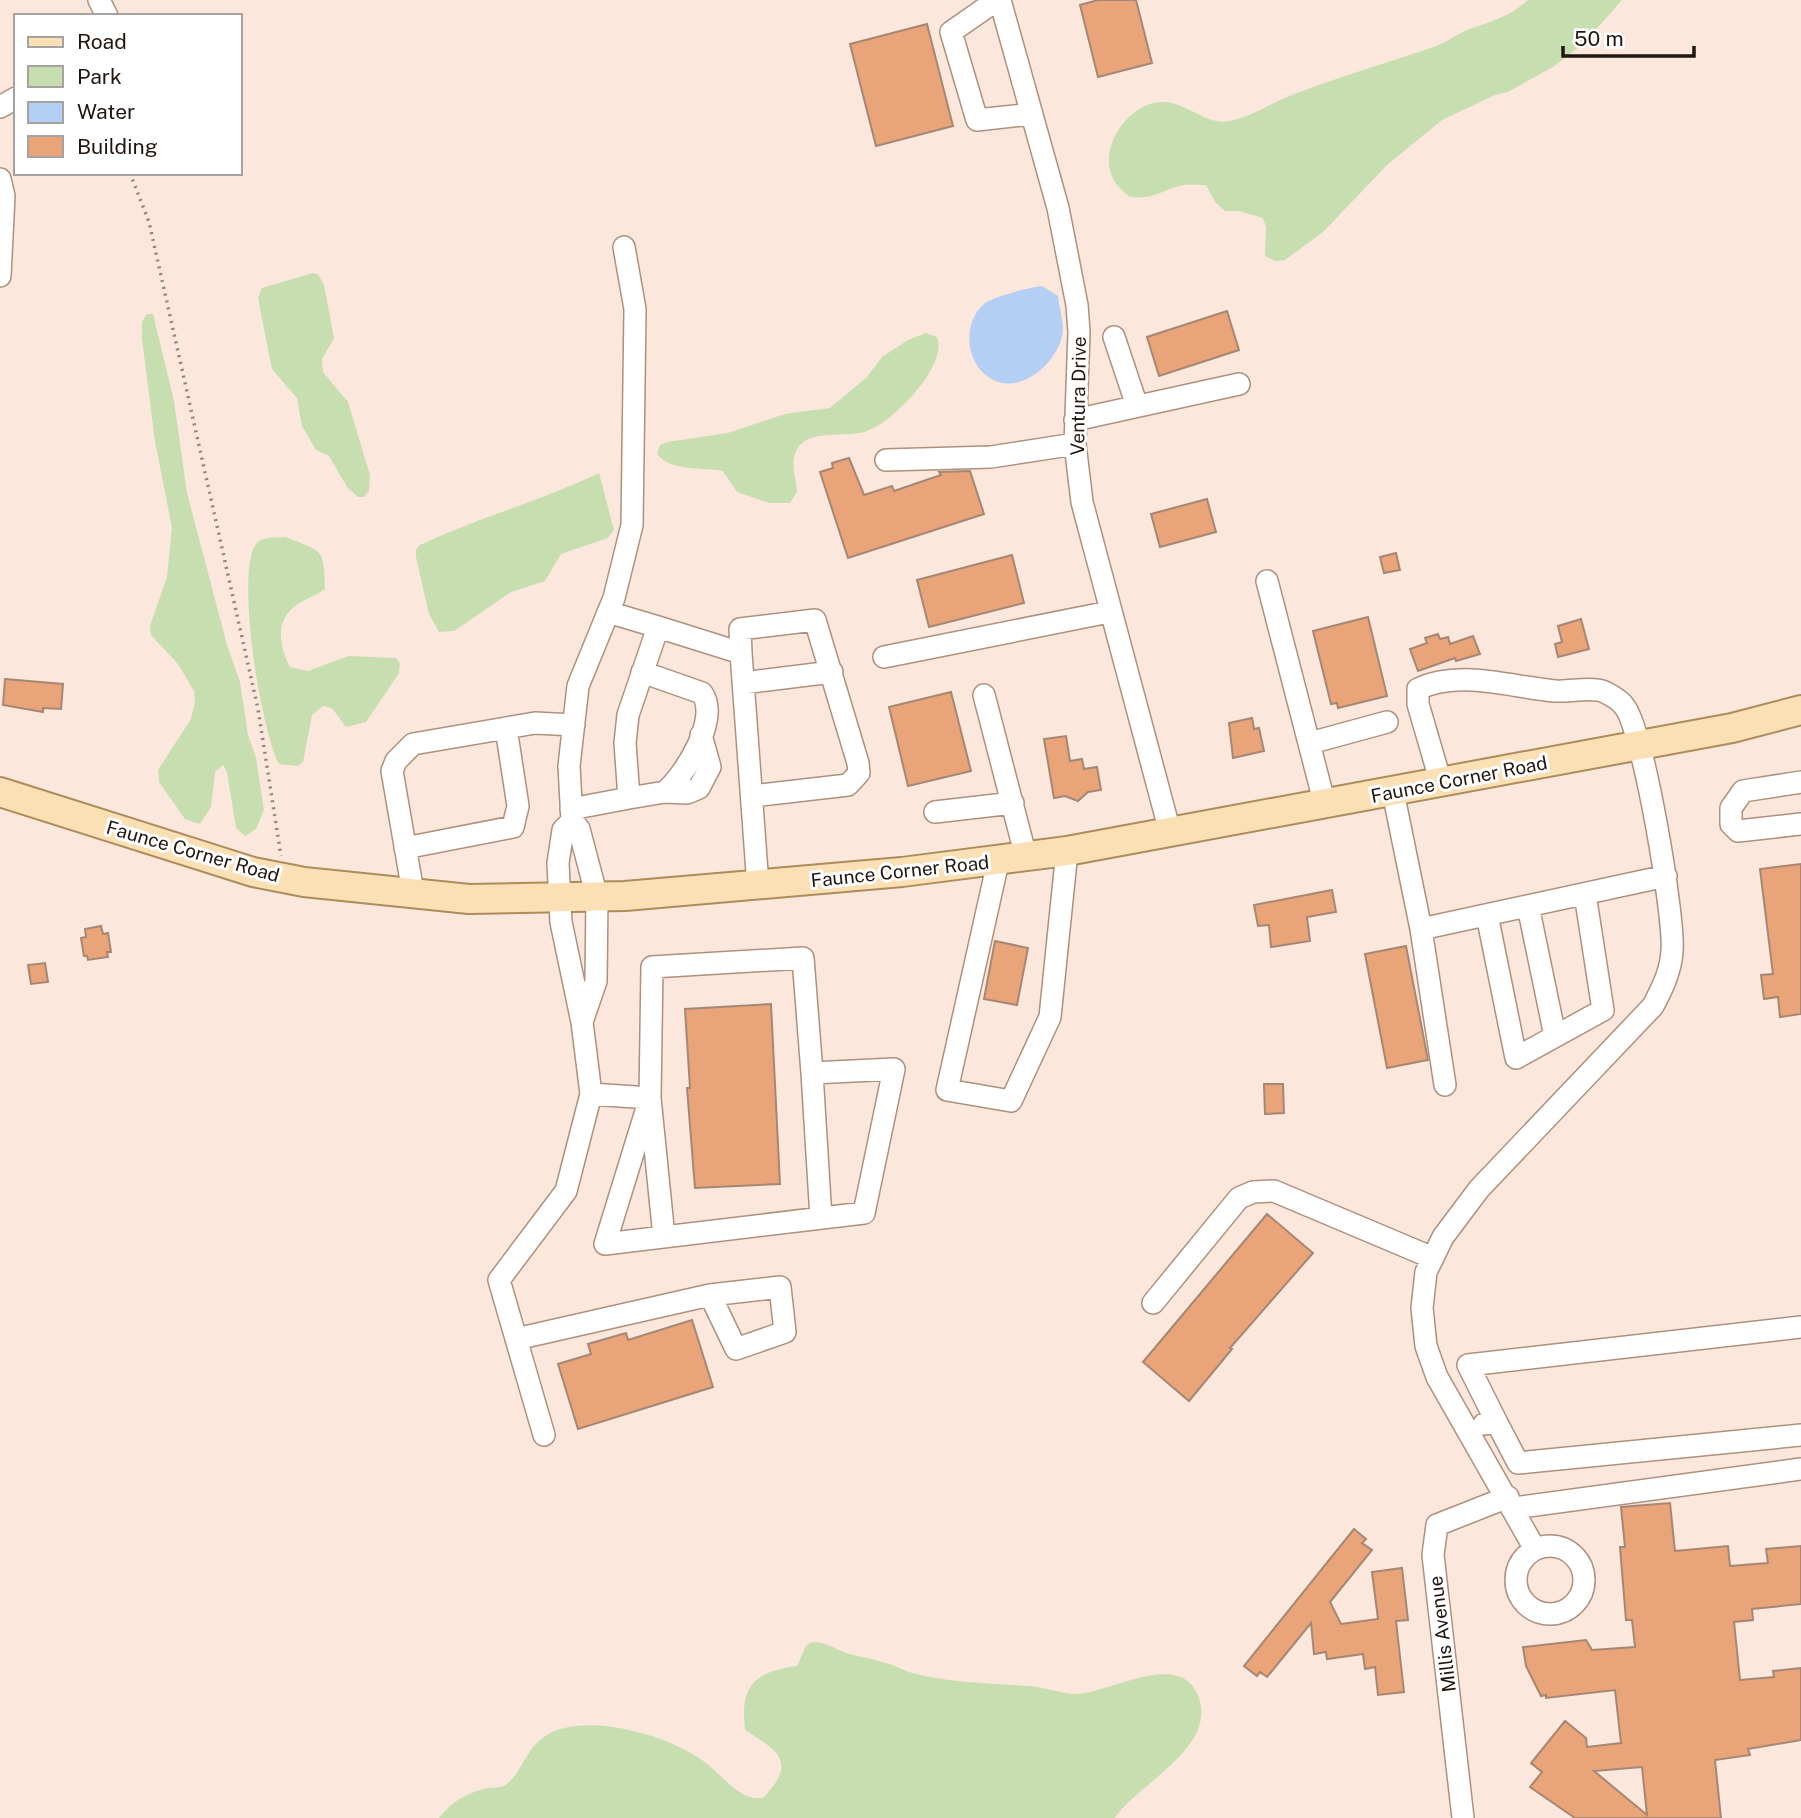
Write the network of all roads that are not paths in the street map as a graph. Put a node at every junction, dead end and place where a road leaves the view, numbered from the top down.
1 (998, 0) edge
2 (1032, 114) junction
3 (0, 179) edge
4 (624, 247) dead end
5 (0, 276) edge
6 (1114, 337) dead end
7 (1239, 384) dead end
8 (1137, 406) junction
9 (1075, 420) junction
10 (1075, 443) junction
11 (886, 460) dead end
12 (1267, 581) dead end
13 (608, 612) junction
14 (1109, 612) junction
15 (658, 627) junction
16 (741, 653) junction
17 (884, 657) dead end
18 (642, 672) junction
19 (832, 672) junction
20 (743, 683) junction
21 (984, 695) dead end
22 (1801, 710) edge
23 (1387, 722) dead end
24 (574, 725) junction
25 (506, 728) junction
26 (1310, 743) junction
27 (1639, 745) junction
28 (1801, 782) edge
29 (1441, 783) junction
30 (0, 792) edge
31 (1393, 792) junction
32 (752, 796) junction
33 (629, 798) junction
34 (1013, 803) junction
35 (1325, 805) junction
36 (935, 812) dead end
37 (571, 815) junction
38 (1801, 824) edge
39 (1170, 832) junction
40 (405, 848) junction
41 (1067, 851) junction
42 (1026, 857) junction
43 (998, 862) junction
44 (1666, 876) junction
45 (758, 886) junction
46 (412, 892) junction
47 (1585, 894) junction
48 (597, 897) junction
49 (560, 898) junction
50 (1528, 906) junction
51 (1486, 915) junction
52 (1420, 929) junction
53 (582, 1022) junction
54 (1555, 1036) junction
55 (812, 1073) junction
56 (1445, 1084) dead end
57 (591, 1094) junction
58 (650, 1098) junction
59 (821, 1218) junction
60 (664, 1237) junction
61 (1433, 1258) junction
62 (710, 1295) dead end
63 (1153, 1303) dead end
64 (1801, 1327) edge
65 (516, 1339) junction
66 (1496, 1421) junction
67 (1468, 1427) junction
68 (544, 1435) dead end
69 (1801, 1435) edge
70 (1801, 1469) edge
71 (1511, 1502) junction
72 (1535, 1549) dead end
73 (1463, 1818) edge

1 - 2 street, Ventura Drive
1 - 2 street
2 - 9 street, Ventura Drive
3 - 5 street
4 - 13 street
6 - 8 street
7 - 8 street
8 - 9 street
9 - 10 street, Ventura Drive
10 - 11 street
10 - 14 street, Ventura Drive
12 - 26 street
13 - 15 street
13 - 24 street
14 - 17 street
14 - 39 street, Ventura Drive
15 - 16 street
15 - 18 street
16 - 19 street
16 - 20 street
18 - 33 street
18 - 33 street
19 - 20 street
19 - 32 street
20 - 32 street
21 - 34 street
22 - 27 main road, Faunce Corner Road
23 - 26 street
24 - 25 street
24 - 37 street
25 - 40 street
25 - 40 street
26 - 35 street
27 - 29 main road, Faunce Corner Road
27 - 29 street
27 - 44 street
28 - 38 street
29 - 31 main road, Faunce Corner Road
30 - 46 main road, Faunce Corner Road
31 - 35 main road, Faunce Corner Road
31 - 52 street
32 - 45 street
33 - 37 street
34 - 36 street
34 - 42 street
35 - 39 main road, Faunce Corner Road
37 - 48 street
37 - 49 street
39 - 41 main road, Faunce Corner Road
40 - 46 street
41 - 42 main road, Faunce Corner Road
41 - 43 street
42 - 43 main road, Faunce Corner Road
43 - 45 main road, Faunce Corner Road
44 - 47 street
44 - 61 street
45 - 48 main road, Faunce Corner Road
46 - 49 main road, Faunce Corner Road
47 - 50 street
47 - 54 street
48 - 49 main road, Faunce Corner Road
48 - 53 street
49 - 53 street
50 - 51 street
50 - 54 street
51 - 52 street
51 - 54 street
52 - 56 street
53 - 57 street
55 - 58 street
55 - 59 street
55 - 59 street
57 - 58 street
57 - 65 street
58 - 60 street
58 - 60 street
59 - 60 street
61 - 63 street
61 - 67 street
62 - 65 street
64 - 66 street
65 - 68 street
66 - 67 street
66 - 69 street
67 - 71 street
70 - 71 street
71 - 72 street
71 - 73 street, Millis Avenue

